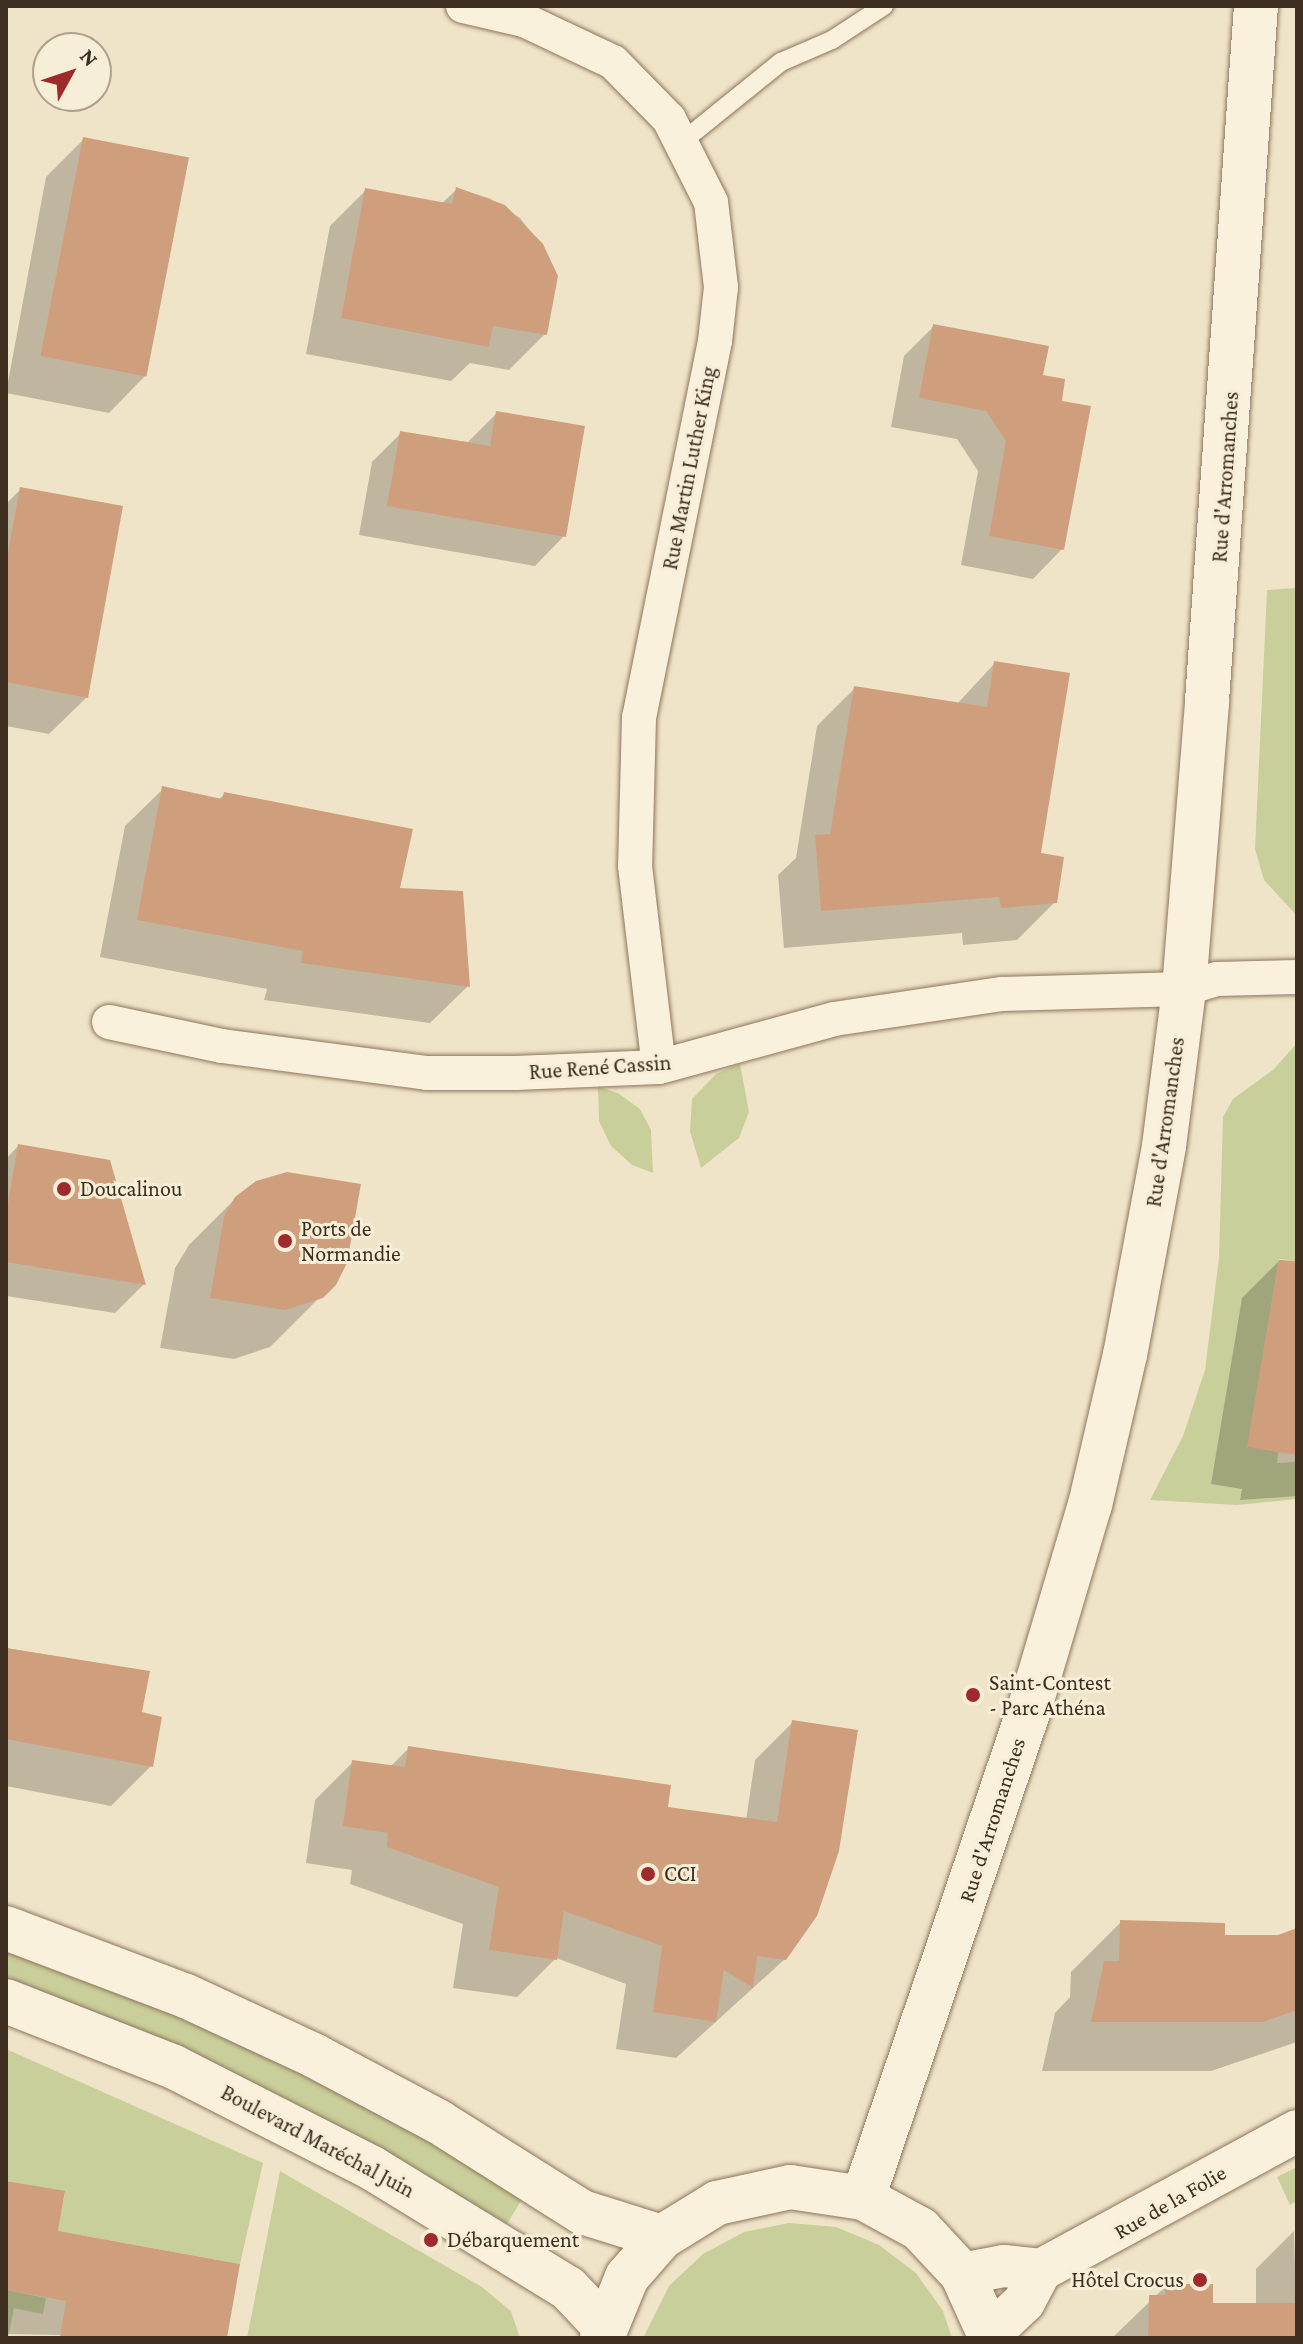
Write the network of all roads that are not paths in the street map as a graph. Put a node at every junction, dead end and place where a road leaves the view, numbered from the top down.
1 (463, 6) edge
2 (884, 6) edge
3 (1256, 6) edge
4 (683, 141) junction
5 (1297, 977) edge
6 (1184, 989) junction
7 (109, 1022) dead end
8 (659, 1067) junction
9 (6, 1928) edge
10 (6, 2001) edge
11 (1297, 2131) edge
12 (863, 2198) junction
13 (662, 2237) junction
14 (1041, 2270) junction
15 (962, 2274) junction
16 (602, 2332) edge
17 (991, 2336) edge

1 - 4 street, Rue Martin Luther King
2 - 4 lane
3 - 6 main road, Rue d'Arromanches
4 - 8 street, Rue Martin Luther King
5 - 6 street, Rue René Cassin
6 - 8 street, Rue René Cassin
6 - 12 main road, Rue d'Arromanches
7 - 8 street, Rue René Cassin
9 - 13 main road
10 - 16 main road, Boulevard Maréchal Juin
11 - 14 street, Rue de la Folie
12 - 13 main road
12 - 15 main road
13 - 16 main road
14 - 15 street
14 - 17 street
15 - 17 main road

